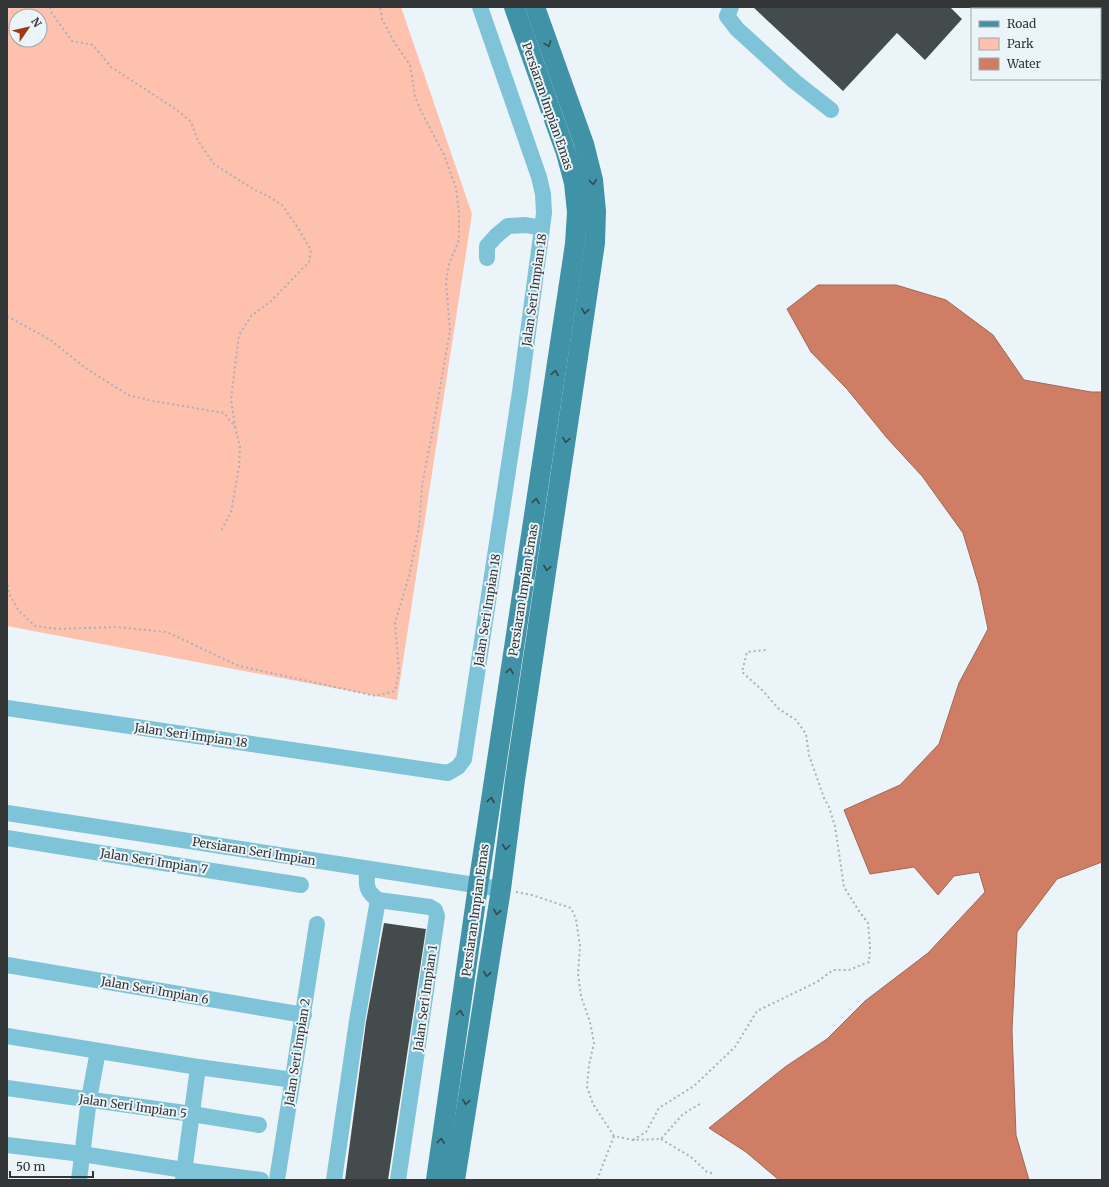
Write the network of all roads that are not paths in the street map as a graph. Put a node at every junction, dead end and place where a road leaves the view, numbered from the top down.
1 (480, 7) edge
2 (514, 7) edge
3 (535, 7) edge
4 (731, 7) edge
5 (830, 110) dead end
6 (542, 228) junction
7 (486, 258) dead end
8 (7, 708) edge
9 (7, 813) edge
10 (7, 838) edge
11 (367, 869) junction
12 (301, 885) dead end
13 (478, 886) junction
14 (500, 889) junction
15 (378, 900) junction
16 (317, 924) dead end
17 (7, 965) edge
18 (304, 1015) junction
19 (7, 1036) edge
20 (98, 1051) junction
21 (198, 1067) junction
22 (293, 1080) junction
23 (7, 1088) edge
24 (89, 1099) junction
25 (192, 1114) junction
26 (259, 1125) dead end
27 (7, 1145) edge
28 (82, 1154) junction
29 (184, 1175) edge
30 (79, 1180) edge
31 (261, 1180) edge
32 (277, 1180) edge
33 (334, 1180) edge
34 (398, 1180) edge
35 (436, 1180) edge
36 (455, 1180) edge

1 - 6 street, Jalan Seri Impian 18
13 -> 2 main road, Persiaran Impian Emas
3 -> 14 main road, Persiaran Impian Emas
4 - 5 street
6 - 7 street
6 - 8 street, Jalan Seri Impian 18
9 - 11 street, Persiaran Seri Impian
10 - 12 street, Jalan Seri Impian 7
11 - 13 street, Persiaran Seri Impian
11 - 15 street
13 - 14 street, Persiaran Seri Impian
35 -> 13 main road, Persiaran Impian Emas
14 -> 36 main road, Persiaran Impian Emas
15 - 33 street
15 - 34 street, Jalan Seri Impian 1
16 - 18 street, Jalan Seri Impian 2
17 - 18 street, Jalan Seri Impian 6
18 - 22 street, Jalan Seri Impian 2
19 - 20 street
20 - 21 street
20 - 24 street
21 - 22 street
21 - 25 street
22 - 32 street, Jalan Seri Impian 2
23 - 24 street, Jalan Seri Impian 5
24 - 25 street, Jalan Seri Impian 5
24 - 28 street
25 - 26 street, Jalan Seri Impian 5
25 - 29 street
27 - 28 street
28 - 29 street
28 - 30 street
29 - 31 street

